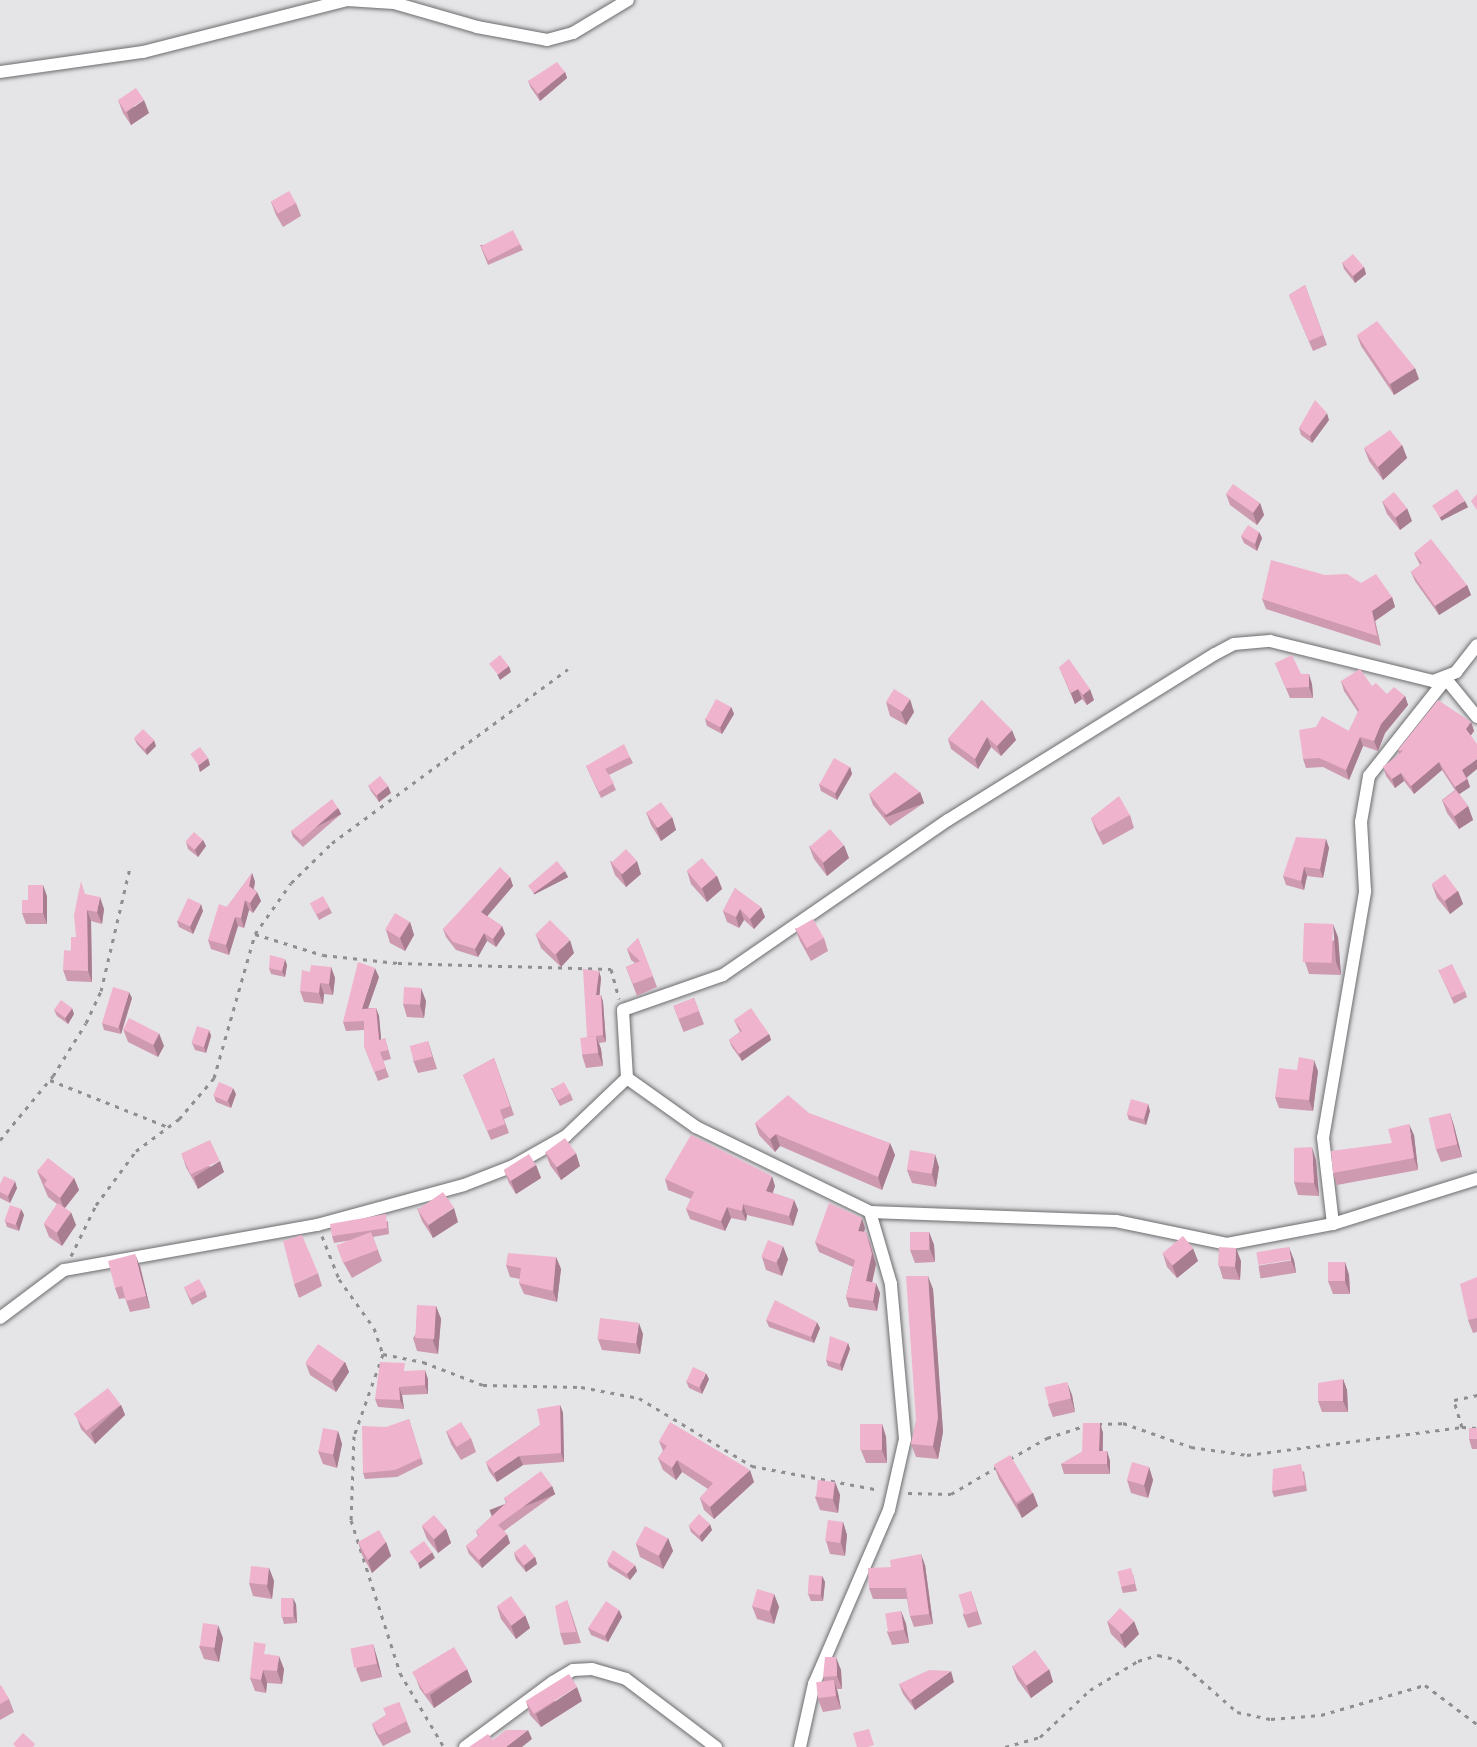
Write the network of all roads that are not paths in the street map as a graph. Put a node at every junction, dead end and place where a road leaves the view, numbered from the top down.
1 (628, 0) edge
2 (0, 72) edge
3 (1477, 645) edge
4 (1446, 679) junction
5 (1477, 717) edge
6 (627, 1078) junction
7 (1477, 1179) edge
8 (870, 1212) junction
9 (1333, 1224) junction
10 (0, 1318) edge
11 (465, 1747) edge
12 (716, 1747) edge
13 (800, 1747) edge

1 - 2 street
3 - 4 street
4 - 5 street
4 - 6 street
4 - 9 street
6 - 8 street
6 - 10 street
7 - 9 street
8 - 9 street
8 - 13 street
11 - 12 street

